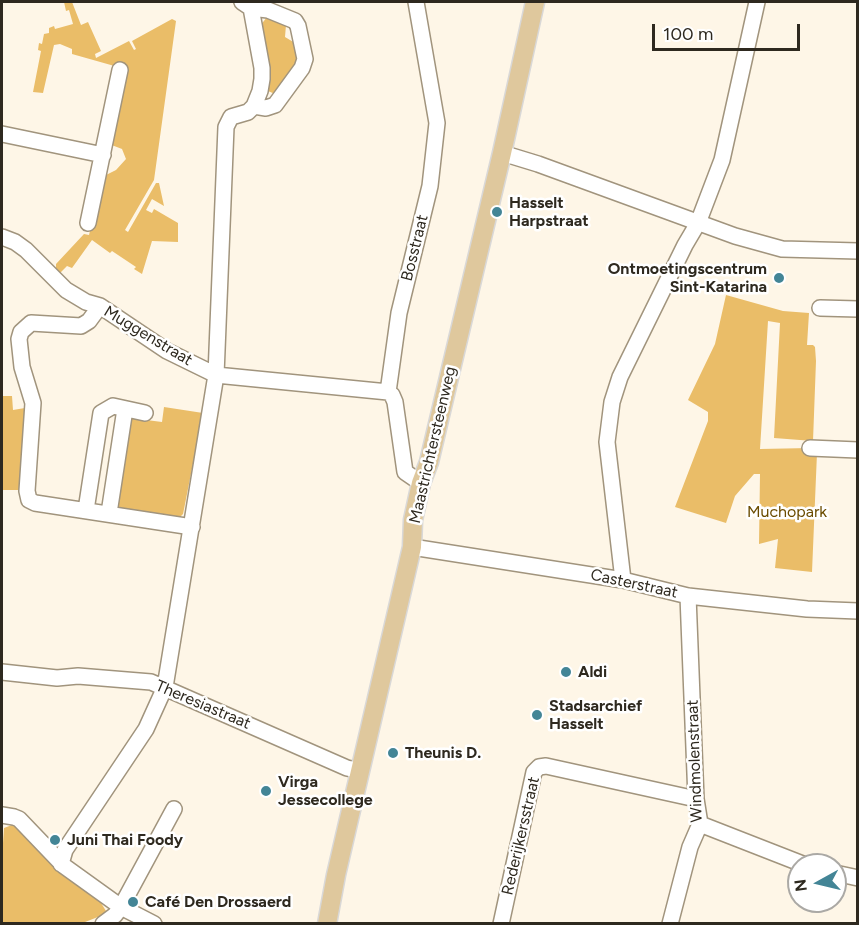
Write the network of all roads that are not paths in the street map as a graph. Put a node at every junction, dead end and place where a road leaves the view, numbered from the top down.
1 (416, 2) edge
2 (536, 2) edge
3 (757, 2) edge
4 (246, 5) edge
5 (120, 70) dead end
6 (254, 106) junction
7 (2, 134) edge
8 (502, 153) junction
9 (104, 155) junction
10 (88, 223) dead end
11 (698, 223) junction
12 (2, 237) edge
13 (858, 251) edge
14 (100, 306) junction
15 (820, 308) dead end
16 (858, 309) edge
17 (216, 375) junction
18 (388, 392) junction
19 (125, 409) junction
20 (145, 413) dead end
21 (810, 448) dead end
22 (858, 450) edge
23 (421, 483) junction
24 (86, 510) junction
25 (109, 513) junction
26 (192, 527) junction
27 (412, 547) junction
28 (623, 580) junction
29 (688, 596) junction
30 (858, 611) edge
31 (2, 672) edge
32 (165, 687) junction
33 (361, 771) junction
34 (696, 799) junction
35 (174, 809) dead end
36 (2, 815) edge
37 (700, 824) junction
38 (787, 858) edge
39 (61, 864) junction
40 (121, 907) junction
41 (103, 924) edge
42 (154, 924) edge
43 (327, 924) edge
44 (501, 924) edge
45 (670, 924) edge

1 - 18 street, Bosstraat
2 - 8 main road, Maastrichtersteenweg
3 - 11 street
4 - 6 street
4 - 6 street
5 - 9 street
6 - 17 street
7 - 9 street
8 - 11 street
8 - 23 main road, Maastrichtersteenweg
9 - 10 street
11 - 13 street
11 - 28 street
12 - 14 street, Muggenstraat
14 - 17 street, Muggenstraat
14 - 24 street
15 - 16 street
17 - 18 street, Muggenstraat
17 - 26 street
18 - 23 street, Bosstraat
19 - 20 street
19 - 24 street
19 - 25 street
21 - 22 street
23 - 27 main road, Maastrichtersteenweg
24 - 25 street
25 - 26 street
26 - 32 street
27 - 28 street, Casterstraat
27 - 33 main road, Maastrichtersteenweg
28 - 29 street, Casterstraat
29 - 30 street, Casterstraat
29 - 34 street, Windmolenstraat
31 - 32 street, Theresiastraat
32 - 33 street, Theresiastraat
32 - 39 street
33 - 43 main road, Maastrichtersteenweg
34 - 37 street, Windmolenstraat
34 - 44 street, Rederijkersstraat
35 - 40 street
36 - 39 street
37 - 38 street
37 - 45 street, Windmolenstraat
39 - 40 street
40 - 41 street
40 - 42 street

